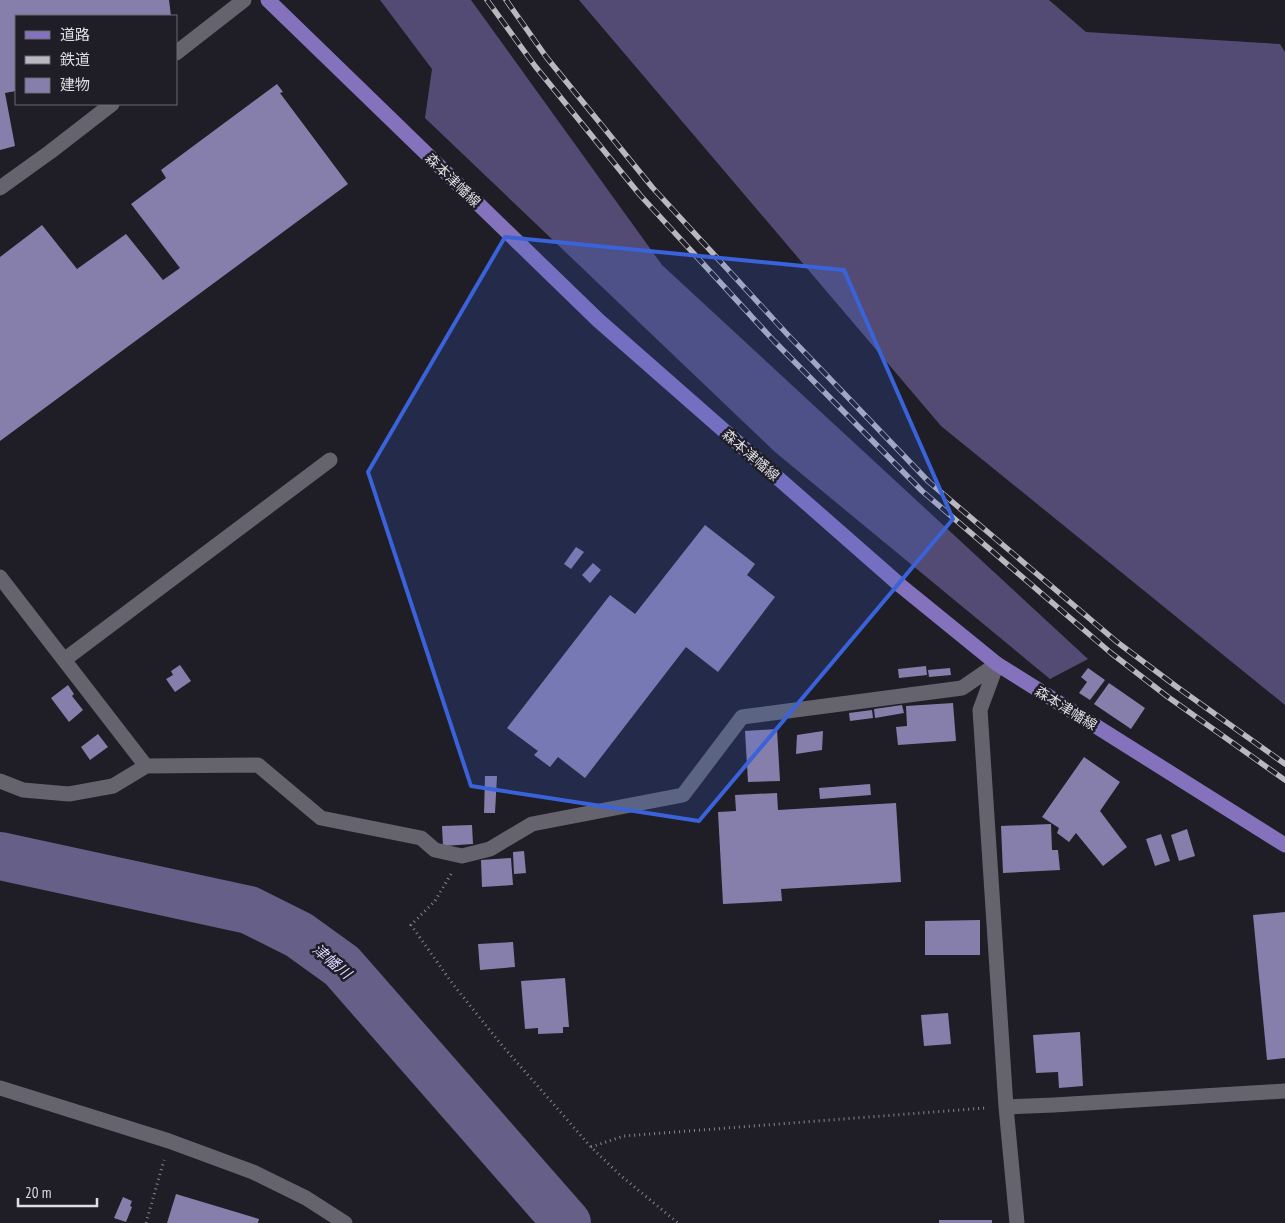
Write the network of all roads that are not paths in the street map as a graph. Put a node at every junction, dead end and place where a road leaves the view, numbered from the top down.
1 (244, 0) edge
2 (268, 0) edge
3 (178, 51) edge
4 (111, 105) edge
5 (0, 188) edge
6 (330, 460) dead end
7 (0, 577) edge
8 (64, 660) junction
9 (997, 664) junction
10 (146, 766) junction
11 (0, 781) edge
12 (1285, 846) edge
13 (0, 1088) edge
14 (1285, 1091) edge
15 (1006, 1107) junction
16 (345, 1223) edge
17 (1017, 1223) edge

1 - 3 street
2 - 9 main road, 森本津幡線
4 - 5 street
6 - 8 street
7 - 8 street
8 - 10 street
9 - 10 street
9 - 12 main road, 森本津幡線
9 - 15 street
10 - 11 street
13 - 16 street
14 - 15 street
15 - 17 street

